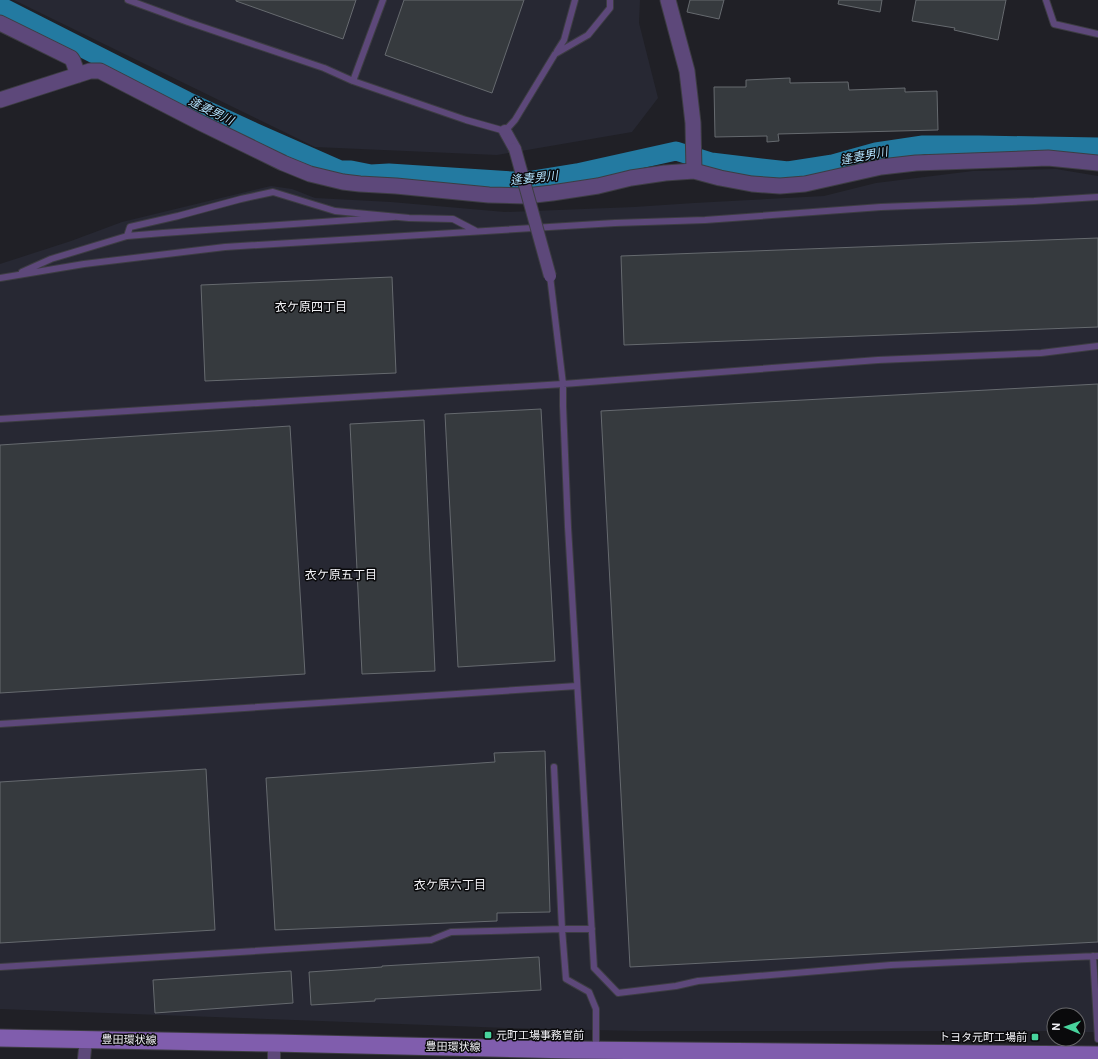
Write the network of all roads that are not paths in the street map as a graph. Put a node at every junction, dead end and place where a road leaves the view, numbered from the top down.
1 (128, 0) edge
2 (383, 0) edge
3 (575, 0) edge
4 (610, 0) edge
5 (668, 0) edge
6 (1046, 0) edge
7 (0, 23) edge
8 (1098, 34) edge
9 (554, 54) junction
10 (78, 75) junction
11 (353, 81) junction
12 (0, 100) edge
13 (505, 131) junction
14 (694, 160) junction
15 (1098, 163) edge
16 (1098, 197) edge
17 (394, 217) junction
18 (478, 231) junction
19 (127, 236) junction
20 (11, 276) junction
21 (550, 276) joint
22 (0, 278) edge
23 (1098, 346) edge
24 (563, 384) junction
25 (0, 418) edge
26 (577, 686) junction
27 (0, 724) edge
28 (554, 768) dead end
29 (562, 928) junction
30 (592, 929) junction
31 (1095, 956) edge
32 (0, 967) edge
33 (0, 1038) edge
34 (1098, 1038) edge
35 (86, 1040) junction
36 (596, 1050) junction
37 (274, 1051) edge
38 (574, 1054) edge
39 (1098, 1054) edge
40 (1050, 1057) edge
41 (84, 1059) edge

1 - 11 lane
2 - 11 lane
3 - 9 lane
4 - 9 lane
5 - 14 street
6 - 8 lane
7 - 10 street
9 - 13 lane
10 - 12 street
10 - 14 street
11 - 13 lane
13 - 21 street, bridge
14 - 15 street
16 - 18 lane
17 - 18 lane
17 - 19 lane
17 - 19 lane
18 - 20 lane
19 - 20 lane
20 - 22 lane
21 - 24 lane
23 - 24 lane
24 - 25 lane
24 - 26 lane
26 - 27 lane
26 - 30 lane
28 - 29 lane
29 - 30 lane
29 - 32 lane
29 - 36 lane
30 - 31 lane
31 - 34 lane
33 - 35 main road, 豊田環状線
35 - 37 main road, 豊田環状線
35 - 41 street
36 - 38 main road, 豊田環状線
36 - 40 main road, 豊田環状線
37 - 38 main road, 豊田環状線
39 - 40 main road, 豊田環状線

